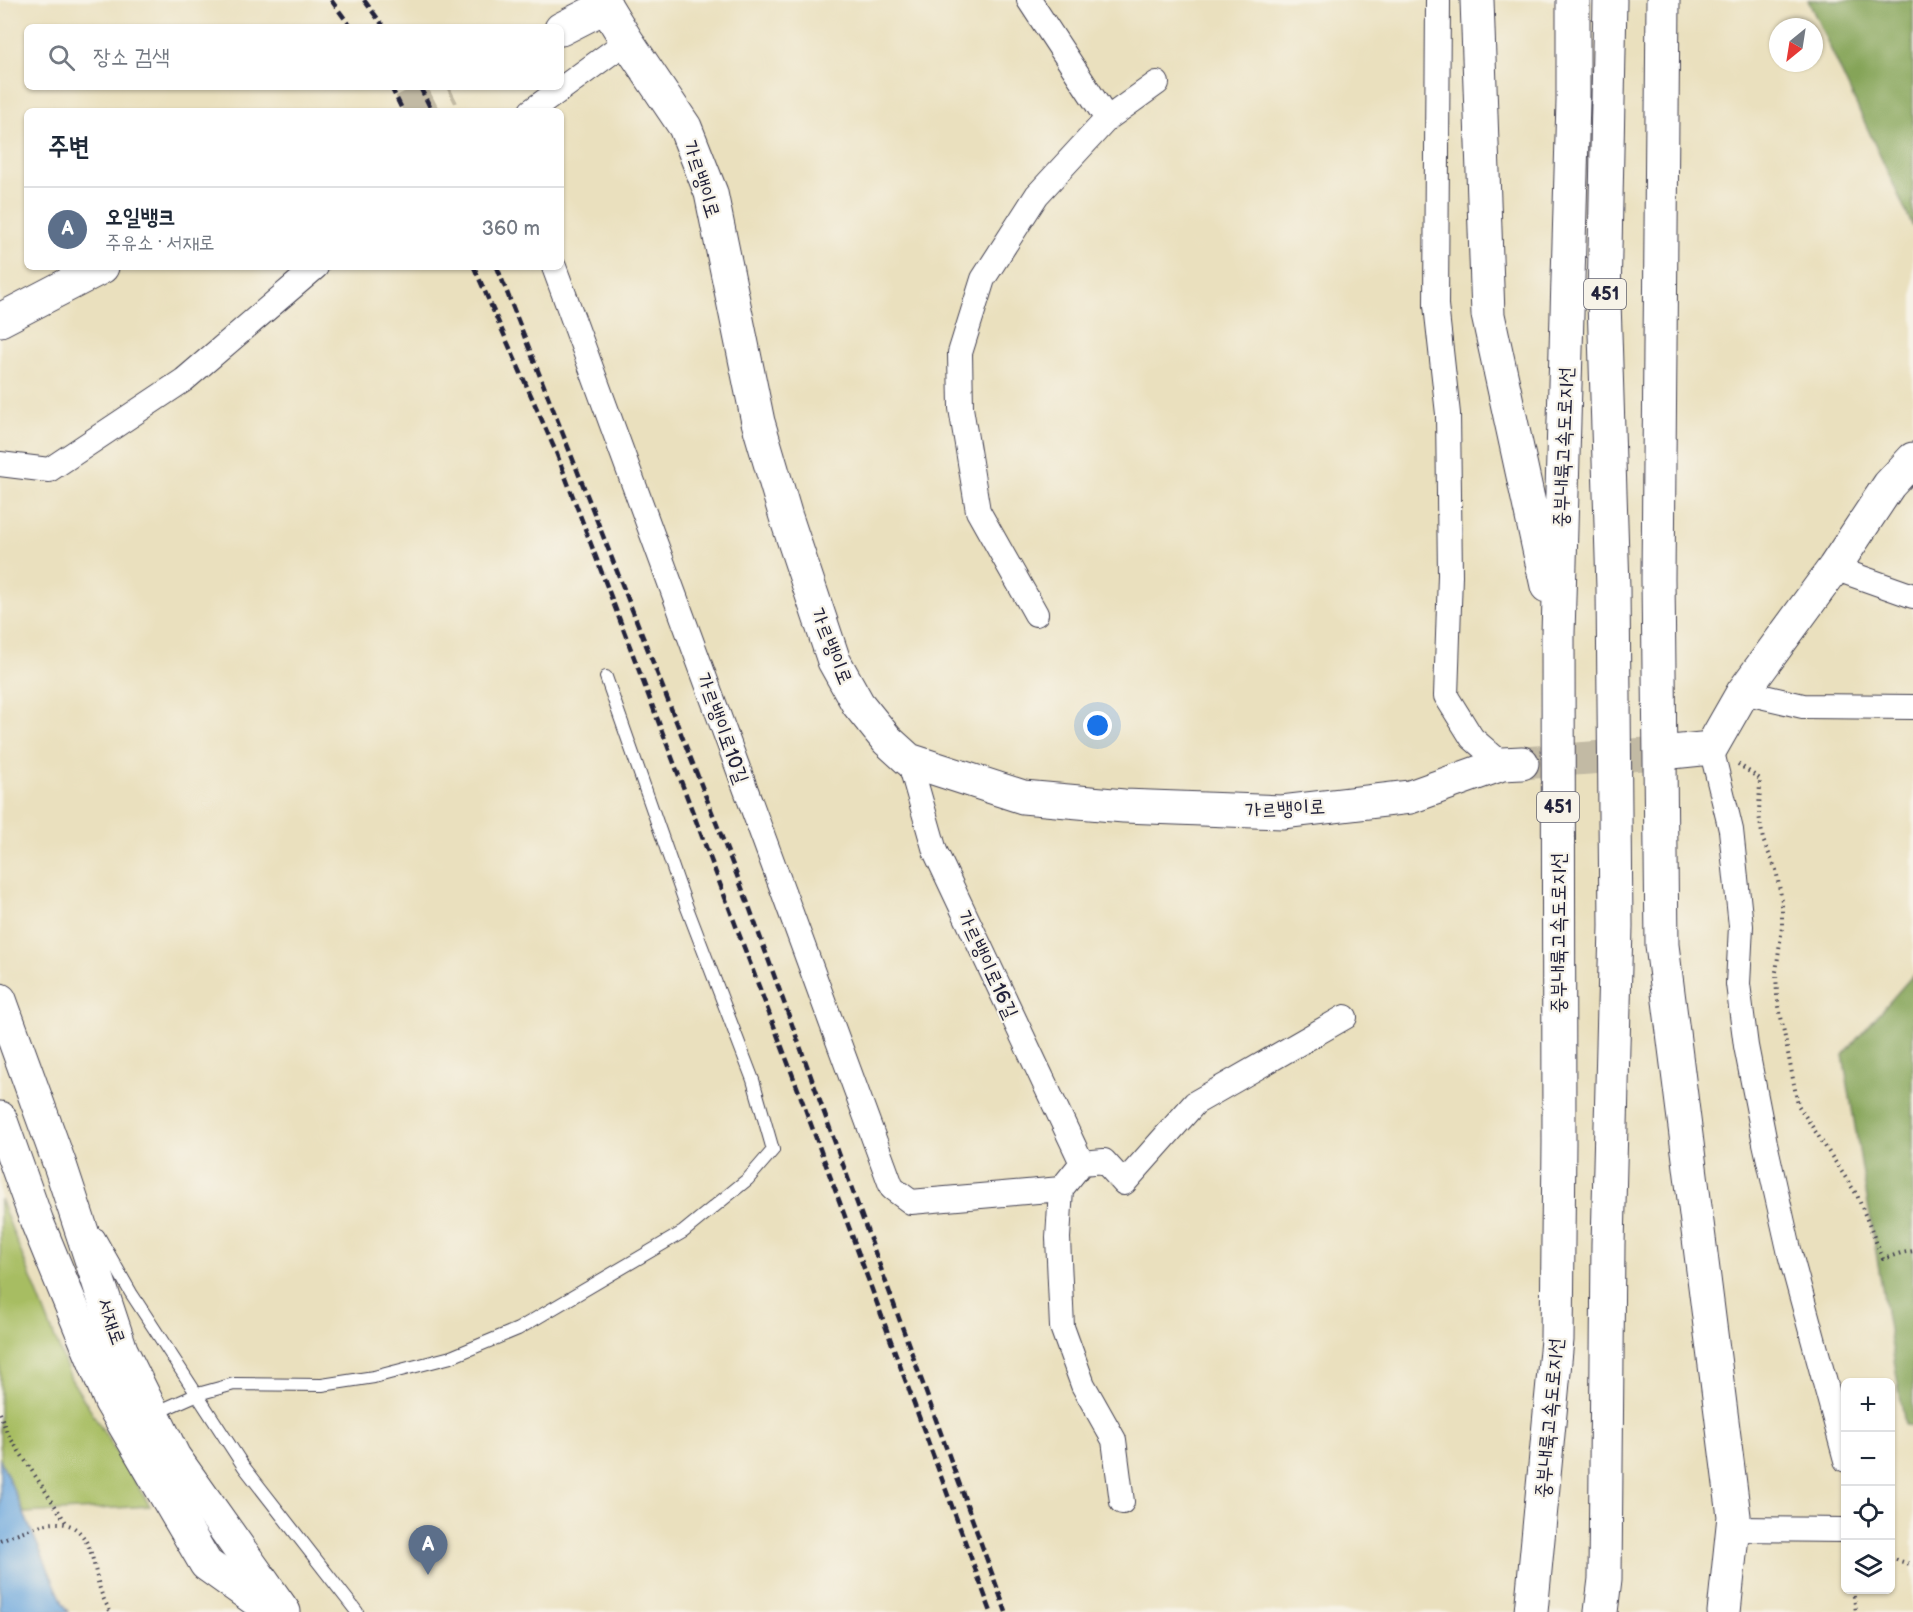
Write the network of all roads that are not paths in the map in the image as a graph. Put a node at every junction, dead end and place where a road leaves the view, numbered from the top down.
1 (1029, 0) edge
2 (1438, 0) edge
3 (1477, 0) edge
4 (1573, 0) edge
5 (1610, 0) edge
6 (1663, 0) edge
7 (610, 2) edge
8 (564, 27) edge
9 (627, 41) junction
10 (1157, 83) dead end
11 (564, 87) edge
12 (560, 90) edge
13 (535, 108) edge
14 (1107, 119) junction
15 (96, 270) edge
16 (312, 270) edge
17 (555, 270) edge
18 (0, 320) edge
19 (1913, 459) edge
20 (0, 464) edge
21 (1834, 568) junction
22 (1913, 596) edge
23 (1036, 614) dead end
24 (1558, 634) junction
25 (606, 677) dead end
26 (1743, 692) junction
27 (1913, 707) edge
28 (1672, 752) tunnel mouth
29 (1722, 755) junction
30 (909, 760) junction
31 (1512, 763) joint
32 (0, 1000) edge
33 (1345, 1017) dead end
34 (0, 1118) edge
35 (1082, 1162) junction
36 (61, 1168) junction
37 (1061, 1189) junction
38 (198, 1394) junction
39 (153, 1413) junction
40 (1841, 1445) edge
41 (1122, 1502) dead end
42 (1732, 1529) junction
43 (1841, 1530) edge
44 (273, 1612) edge
45 (284, 1612) edge
46 (357, 1612) edge
47 (1531, 1612) edge
48 (1601, 1612) edge
49 (1724, 1612) edge

1 - 14 street
2 - 31 street
3 - 24 main road
4 - 24 main road, 중부내륙고속도로지선 / 451
5 - 48 main road, 중부내륙고속도로지선 / 451
6 - 42 main road
7 - 8 main road
7 - 9 main road, 가르뱅이로
9 - 11 street
9 - 30 main road, 가르뱅이로
10 - 14 street
12 - 13 street
14 - 23 street
15 - 18 main road
16 - 20 street
17 - 37 street, 가르뱅이로10길
19 - 21 main road
21 - 22 street
21 - 26 main road
24 - 47 main road, 중부내륙고속도로지선 / 451
25 - 38 lane
26 - 27 street
26 - 29 main road
28 - 29 main road
29 - 40 street
30 - 31 main road, 가르뱅이로
30 - 35 street, 가르뱅이로16길
32 - 36 main road, 서재로
33 - 35 street
34 - 44 main road
35 - 37 street
36 - 38 lane
36 - 39 main road, 서재로
37 - 41 street
38 - 39 lane
38 - 46 lane
39 - 45 main road, 서재로
42 - 43 street
42 - 49 main road

